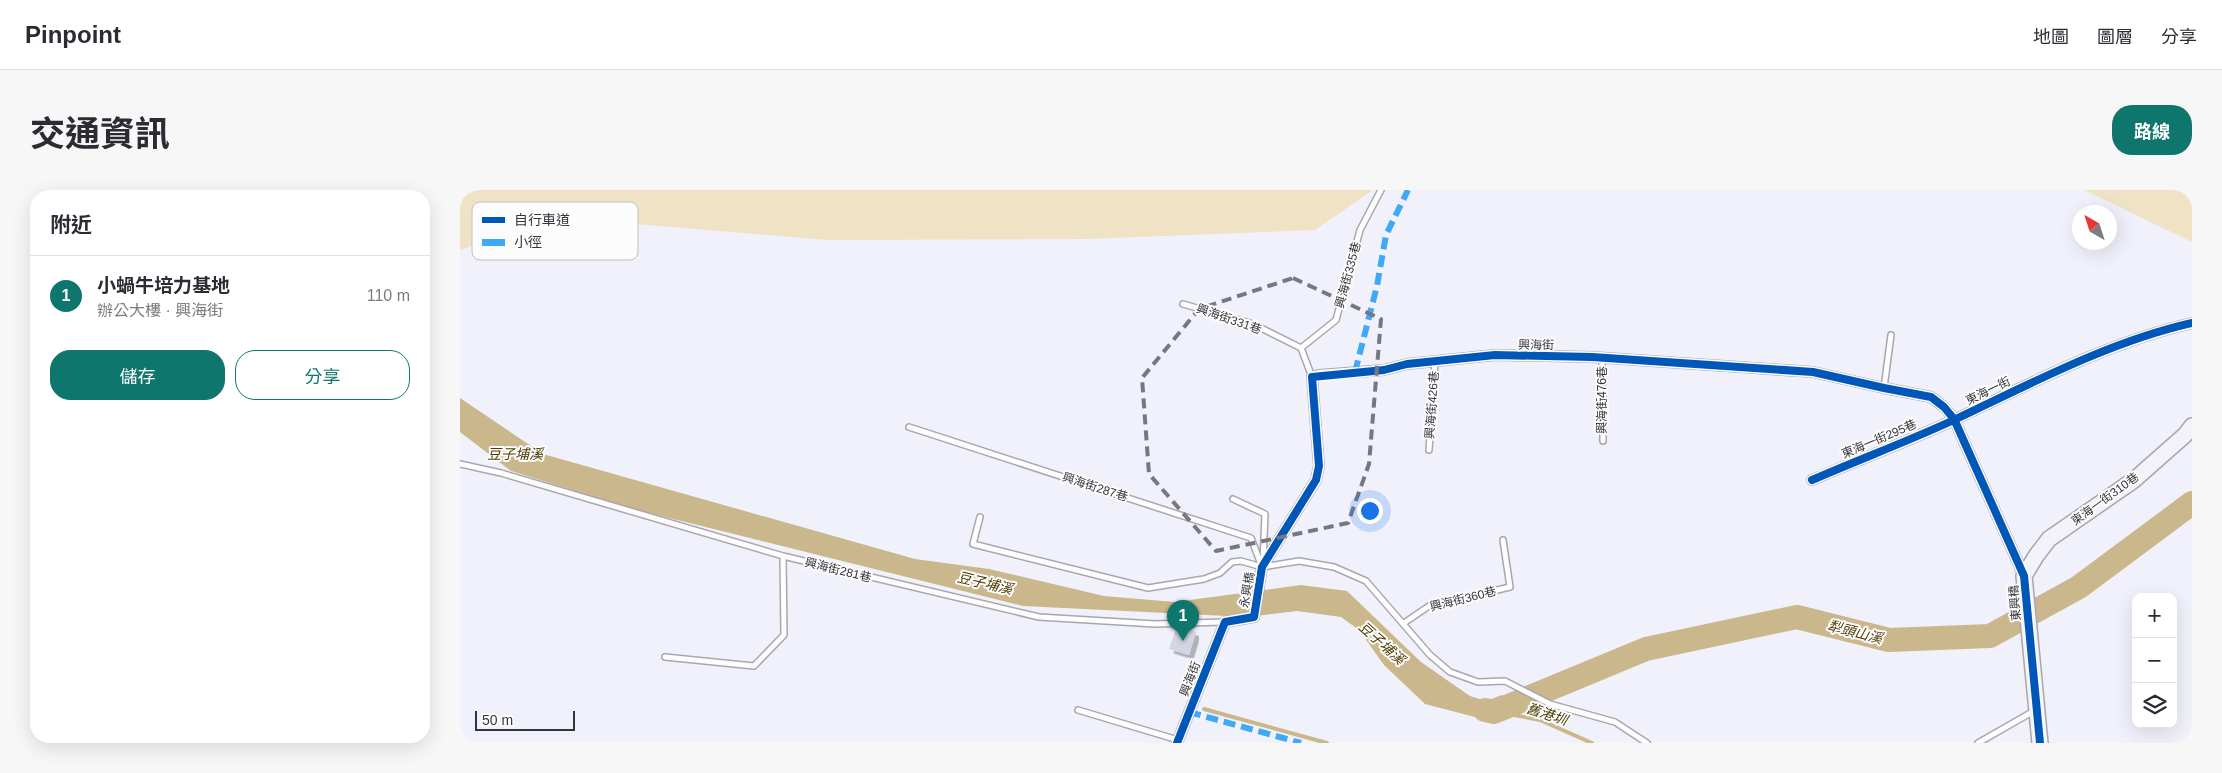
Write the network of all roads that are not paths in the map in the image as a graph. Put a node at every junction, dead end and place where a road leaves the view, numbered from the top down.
1 (1381, 190) edge
2 (1183, 304) dead end
3 (2192, 324) edge
4 (1891, 335) dead end
5 (1301, 348) junction
6 (1602, 359) junction
7 (1435, 361) junction
8 (1312, 377) junction
9 (1884, 388) junction
10 (1954, 419) junction
11 (2192, 426) edge
12 (909, 427) dead end
13 (1603, 441) dead end
14 (1429, 450) dead end
15 (460, 464) edge
16 (1812, 480) dead end
17 (1233, 499) dead end
18 (980, 517) dead end
19 (1503, 540) dead end
20 (783, 556) junction
21 (1262, 567) junction
22 (2024, 576) junction
23 (1225, 622) junction
24 (1404, 624) junction
25 (666, 657) dead end
26 (1078, 710) dead end
27 (2037, 710) junction
28 (1178, 741) edge
29 (1647, 743) edge
30 (1978, 743) edge
31 (2040, 743) edge

1 - 5 lane, 興海街335巷
2 - 5 lane, 興海街331巷
3 - 10 street, 東海一街
4 - 9 lane
5 - 8 lane
6 - 7 street, 興海街
6 - 9 street, 興海街
6 - 13 lane, 興海街476巷
7 - 8 street, 興海街
7 - 14 lane, 興海街426巷
8 - 21 street
9 - 10 street, 興海街
10 - 16 street, 東海一街295巷
10 - 22 street
11 - 22 street, 東海一街310巷
12 - 21 lane, 興海街287巷
15 - 20 lane, 興海街281巷
17 - 21 lane
18 - 21 lane
19 - 24 lane, 興海街360巷
20 - 23 lane, 興海街281巷
20 - 25 lane
21 - 23 street, 永興橋
21 - 24 lane
22 - 27 street, 東興橋
23 - 28 street, 興海街
24 - 29 lane
26 - 28 lane
27 - 30 lane
27 - 31 street

